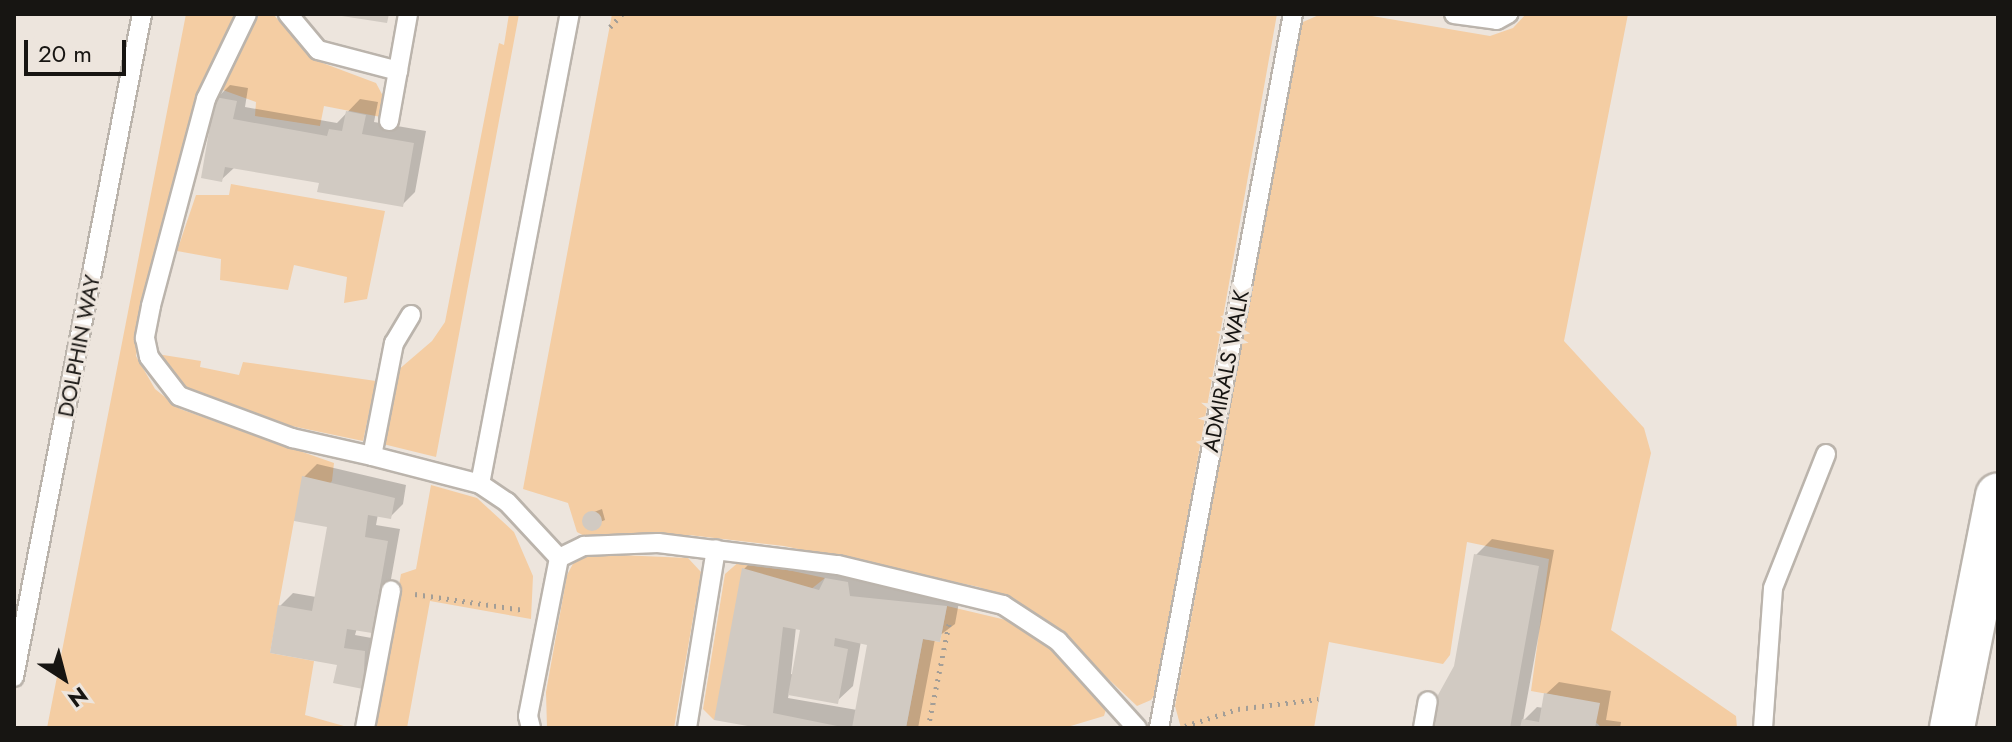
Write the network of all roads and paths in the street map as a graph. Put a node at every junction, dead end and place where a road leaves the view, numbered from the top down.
1 (142, 14) edge
2 (247, 14) edge
3 (288, 14) edge
4 (408, 14) edge
5 (570, 14) edge
6 (622, 14) edge
7 (1293, 14) edge
8 (1454, 14) edge
9 (1508, 14) edge
10 (610, 27) dead end
11 (398, 71) junction
12 (389, 121) dead end
13 (411, 315) dead end
14 (1826, 454) dead end
15 (372, 456) junction
16 (480, 484) junction
17 (1998, 496) edge
18 (716, 549) junction
19 (559, 558) junction
20 (391, 590) joint
21 (956, 590) junction
22 (547, 614) junction
23 (14, 677) edge
24 (1318, 699) dead end
25 (1428, 701) dead end
26 (365, 728) edge
27 (531, 728) edge
28 (687, 728) edge
29 (928, 728) edge
30 (1137, 728) edge
31 (1159, 728) edge
32 (1181, 728) edge
33 (1423, 728) edge
34 (1763, 728) edge
35 (1952, 728) edge

1 - 23 lane, DOLPHIN WAY
2 - 15 lane
3 - 11 lane
4 - 11 lane
5 - 16 lane
6 - 10 path
7 - 31 lane, ADMIRALS WALK
8 - 9 lane
11 - 12 lane
13 - 15 lane
14 - 34 lane
15 - 16 lane
16 - 19 lane
17 - 35 street
18 - 19 lane
18 - 21 lane
18 - 28 lane
19 - 22 lane
20 - 22 path
20 - 26 lane
21 - 29 path
21 - 30 lane
22 - 27 lane
24 - 32 path
25 - 33 lane

